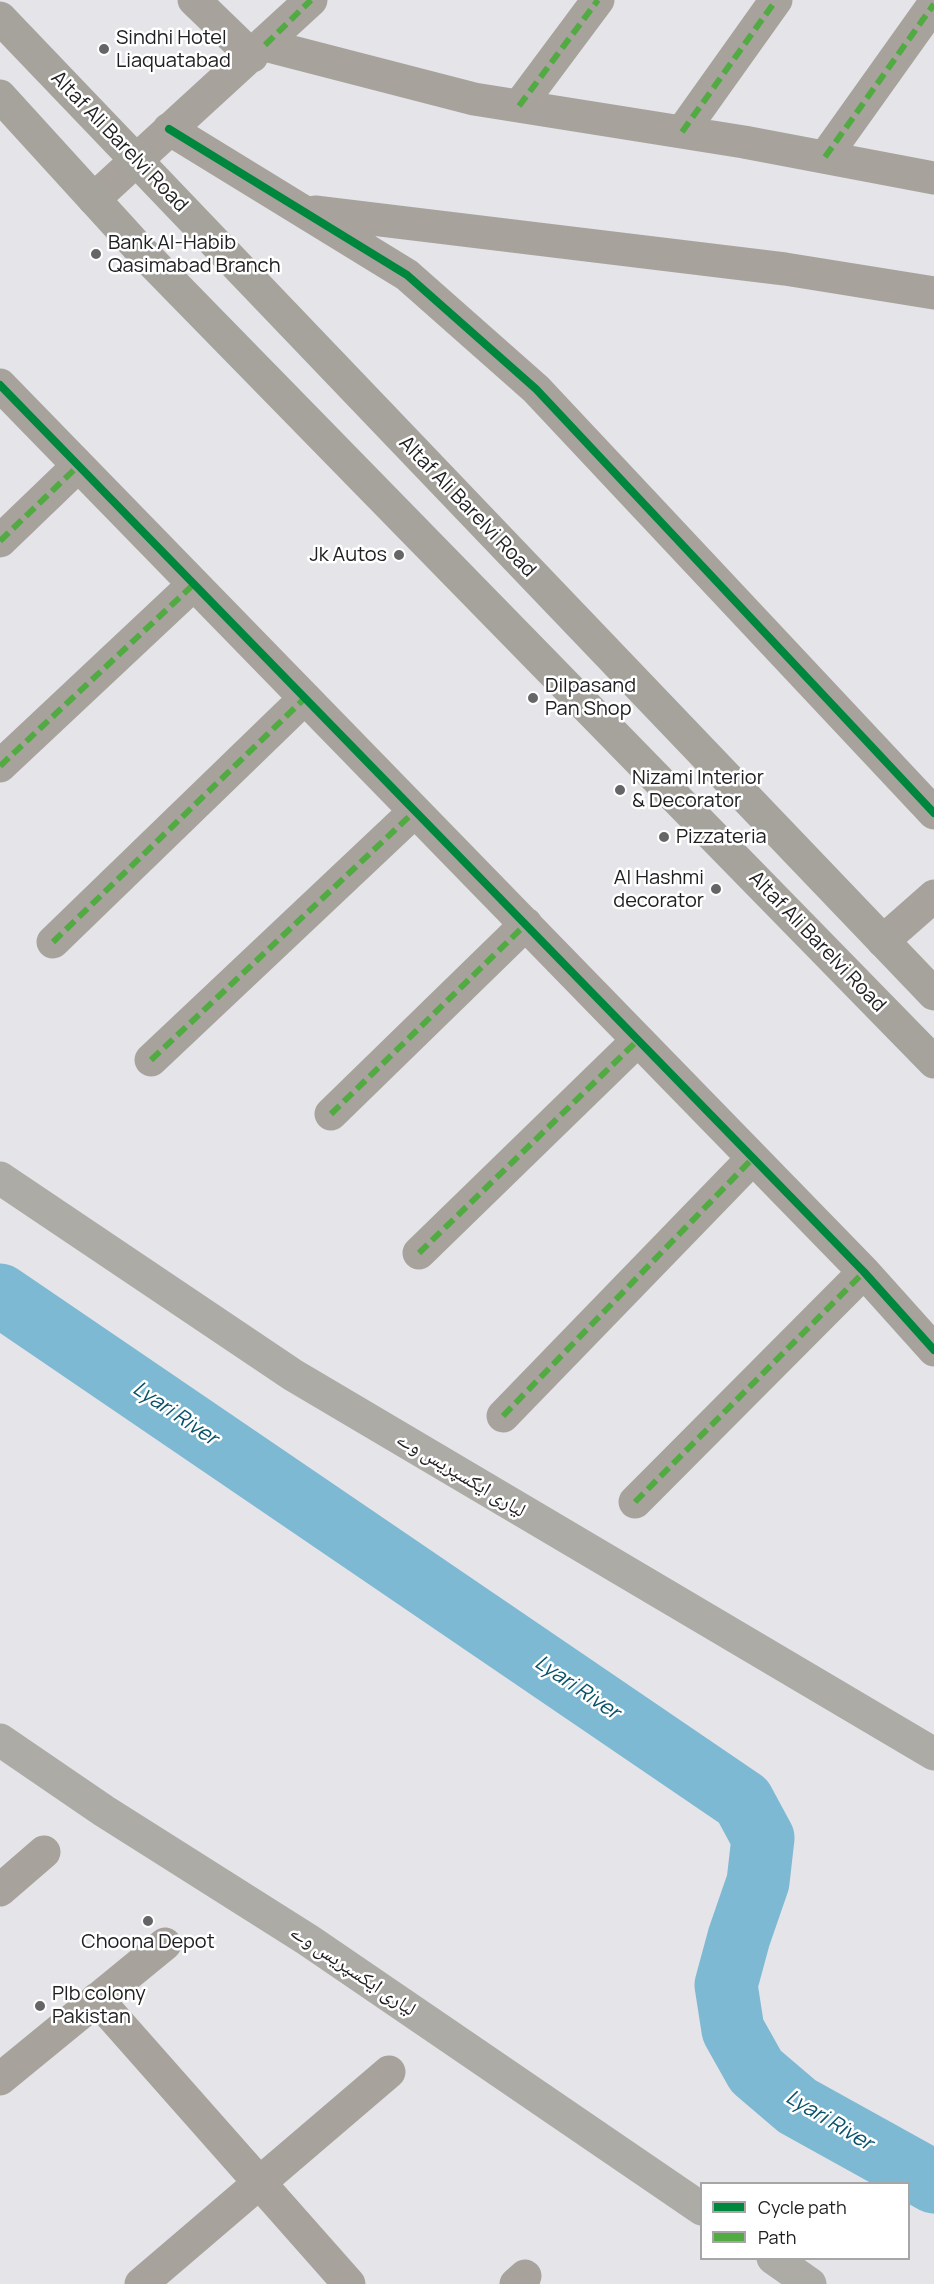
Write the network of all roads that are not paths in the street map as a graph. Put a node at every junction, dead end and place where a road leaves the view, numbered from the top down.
1 (194, 0) edge
2 (311, 0) edge
3 (598, 0) edge
4 (776, 0) edge
5 (934, 4) edge
6 (0, 18) edge
7 (259, 50) junction
8 (0, 96) edge
9 (519, 106) junction
10 (169, 129) junction
11 (682, 132) junction
12 (825, 157) junction
13 (136, 160) junction
14 (934, 178) edge
15 (94, 199) junction
16 (304, 211) junction
17 (934, 293) edge
18 (0, 385) edge
19 (78, 466) junction
20 (0, 541) edge
21 (194, 584) junction
22 (305, 698) junction
23 (0, 766) edge
24 (415, 811) junction
25 (934, 813) edge
26 (934, 897) edge
27 (526, 924) junction
28 (883, 941) junction
29 (53, 942) dead end
30 (934, 994) edge
31 (638, 1040) junction
32 (151, 1060) dead end
33 (934, 1062) edge
34 (332, 1114) dead end
35 (753, 1158) junction
36 (0, 1178) edge
37 (419, 1253) dead end
38 (864, 1272) junction
39 (934, 1350) edge
40 (503, 1416) dead end
41 (635, 1502) dead end
42 (0, 1740) edge
43 (934, 1754) edge
44 (44, 1852) dead end
45 (0, 1890) edge
46 (165, 1944) dead end
47 (97, 2000) junction
48 (389, 2072) dead end
49 (0, 2079) edge
50 (258, 2183) junction
51 (700, 2209) edge
52 (774, 2260) edge
53 (141, 2284) edge
54 (349, 2284) edge
55 (810, 2284) edge

1 - 7 street
2 - 7 street
3 - 9 street
4 - 11 street
5 - 12 street
6 - 13 main road, Altaf Ali Barelvi Road
7 - 9 street
7 - 10 street
8 - 15 main road, Altaf Ali Barelvi Road
9 - 11 street
10 - 13 street
10 - 16 street
11 - 12 street
12 - 14 street
13 - 15 street
13 - 28 main road, Altaf Ali Barelvi Road
15 - 33 main road, Altaf Ali Barelvi Road
16 - 17 street
16 - 25 street
18 - 19 street
19 - 20 street
19 - 21 street
21 - 22 street
21 - 23 street
22 - 24 street
22 - 29 street
24 - 27 street
24 - 32 street
26 - 28 street
27 - 31 street
27 - 34 street
28 - 30 main road, Altaf Ali Barelvi Road
31 - 35 street
31 - 37 street
35 - 38 street
35 - 40 street
36 - 43 highway, لیاری ایکسپریس وے
38 - 39 street
38 - 41 street
42 - 51 highway, لیاری ایکسپریس وے
44 - 45 street
46 - 47 street
47 - 49 street
47 - 50 street
48 - 50 street
50 - 53 street
50 - 54 street
52 - 55 highway

